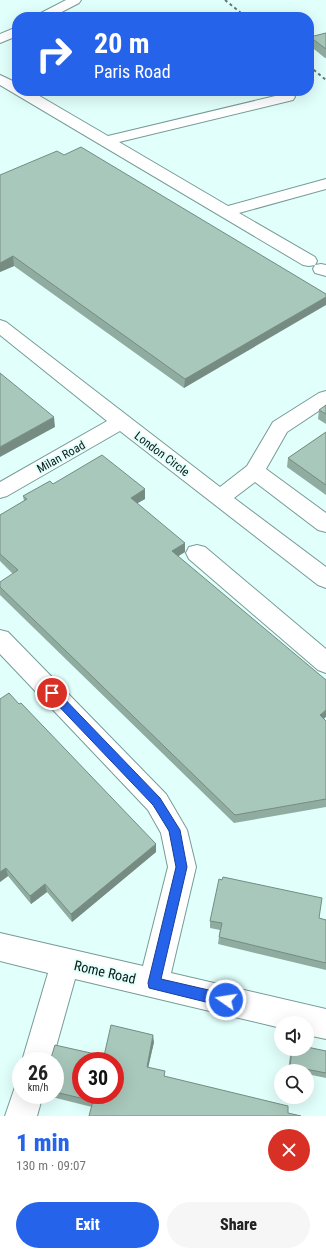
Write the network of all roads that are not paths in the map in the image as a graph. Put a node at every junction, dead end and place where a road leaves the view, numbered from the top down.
1 (75, 0) edge
2 (52, 12) edge
3 (12, 34) edge
4 (0, 40) edge
5 (0, 79) edge
6 (12, 86) edge
7 (30, 96) edge
8 (288, 97) dead end
9 (106, 141) junction
10 (326, 184) edge
11 (225, 212) junction
12 (319, 267) edge
13 (2, 330) edge
14 (326, 397) edge
15 (121, 422) junction
16 (255, 471) junction
17 (0, 491) edge
18 (220, 498) junction
19 (326, 524) edge
20 (197, 554) dead end
21 (326, 579) edge
22 (0, 639) edge
23 (326, 663) edge
24 (0, 947) edge
25 (65, 963) junction
26 (154, 983) junction
27 (326, 1024) edge
28 (40, 1052) edge
29 (24, 1104) edge
30 (21, 1116) edge

1 - 2 street
3 - 4 street
5 - 6 street
7 - 9 street
8 - 9 street
9 - 11 street
10 - 11 street
11 - 12 street
13 - 15 street, London Circle
14 - 16 street
15 - 17 street, Milan Road
15 - 18 street, London Circle
16 - 18 street
16 - 19 street
18 - 21 street, London Circle
20 - 23 street
22 - 26 street
24 - 25 street, Rome Road
25 - 26 street, Rome Road
25 - 28 street
26 - 27 street, Rome Road
29 - 30 street

